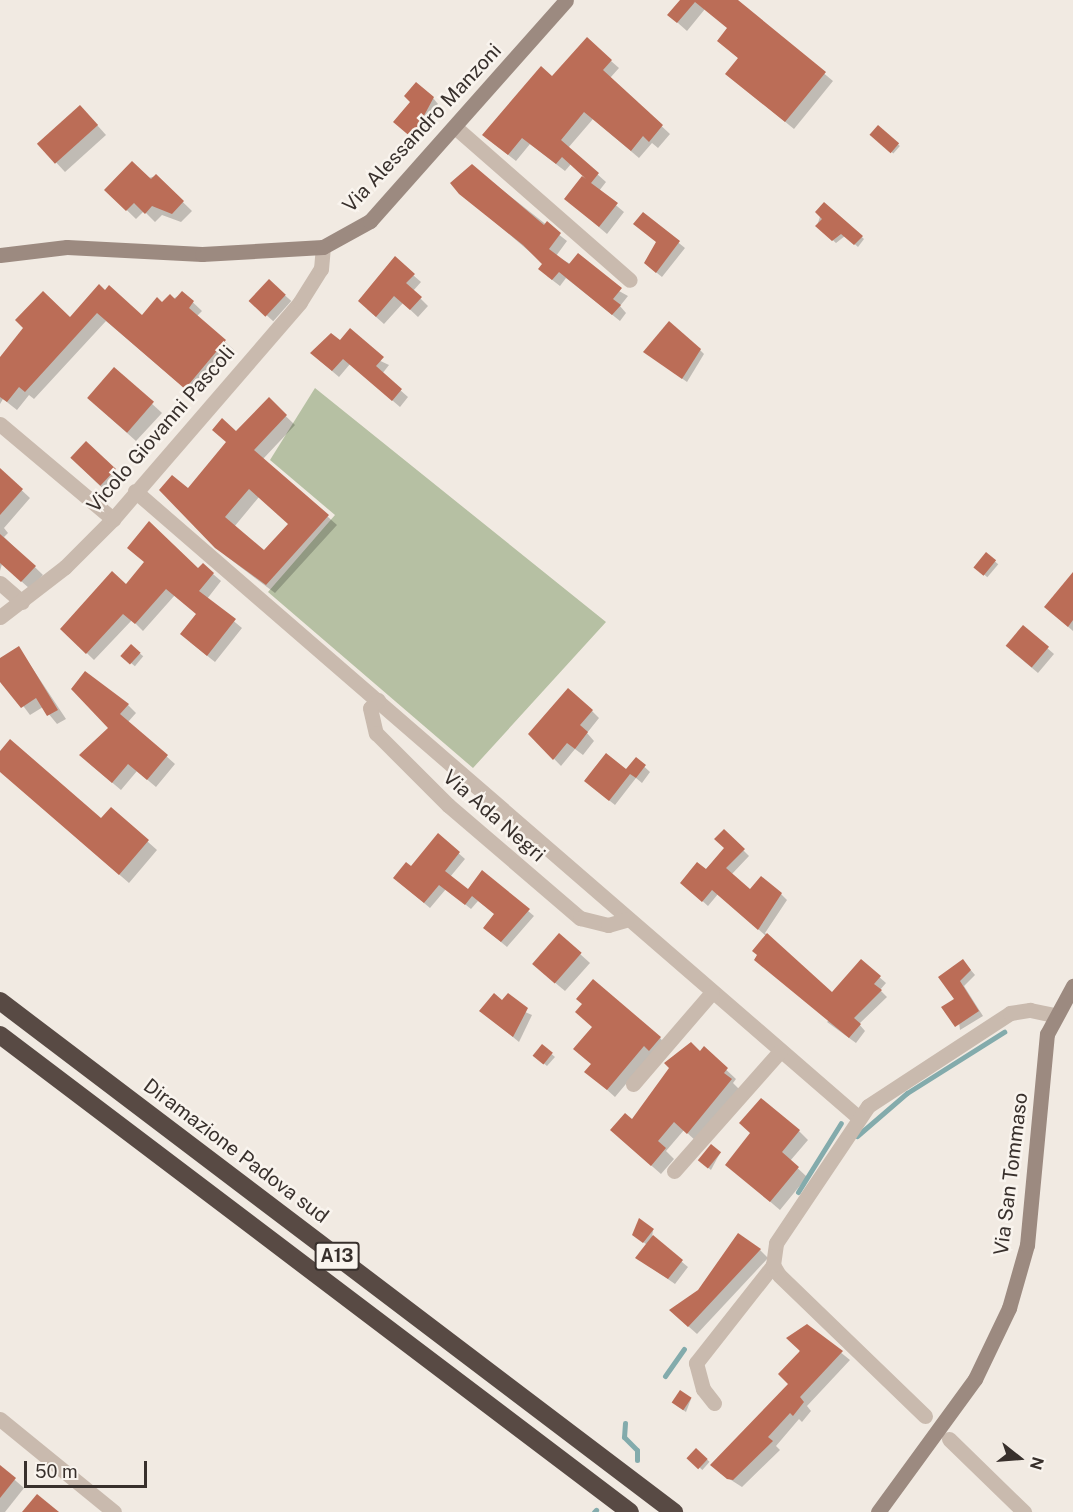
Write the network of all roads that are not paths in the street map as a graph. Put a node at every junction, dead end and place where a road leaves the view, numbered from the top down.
1 (566, 0) edge
2 (455, 127) junction
3 (324, 247) junction
4 (0, 255) edge
5 (630, 279) dead end
6 (0, 424) edge
7 (135, 490) junction
8 (113, 519) junction
9 (0, 583) edge
10 (22, 603) junction
11 (0, 617) edge
12 (378, 700) junction
13 (626, 920) junction
14 (1073, 986) edge
15 (712, 992) junction
16 (0, 1001) edge
17 (1054, 1015) junction
18 (0, 1035) edge
19 (780, 1051) junction
20 (633, 1084) dead end
21 (858, 1117) junction
22 (674, 1171) dead end
23 (774, 1265) junction
24 (714, 1403) dead end
25 (926, 1416) dead end
26 (0, 1419) edge
27 (949, 1439) dead end
28 (114, 1512) edge
29 (630, 1512) edge
30 (674, 1512) edge
31 (878, 1512) edge
32 (1024, 1512) edge

1 - 2 street, Via Alessandro Manzoni
2 - 3 street, Via Alessandro Manzoni
2 - 5 street
3 - 4 street, Via Alessandro Manzoni
3 - 7 street, Vicolo Giovanni Pascoli
6 - 8 street
7 - 8 street, Vicolo Giovanni Pascoli
7 - 12 street, Via Ada Negri
8 - 10 street, Vicolo Giovanni Pascoli
9 - 10 street
10 - 11 street, Vicolo Giovanni Pascoli
12 - 13 street, Via Ada Negri
12 - 13 street, Via Ada Negri
13 - 15 street, Via Ada Negri
14 - 17 street, Via San Tommaso
15 - 19 street, Via Ada Negri
15 - 20 street
16 - 30 highway, Diramazione Padova sud / A13
17 - 21 street
17 - 31 street, Via San Tommaso
18 - 29 highway, A13
19 - 21 street, Via Ada Negri
19 - 22 street
21 - 23 street
23 - 24 street
23 - 25 street
26 - 28 street
27 - 32 street

